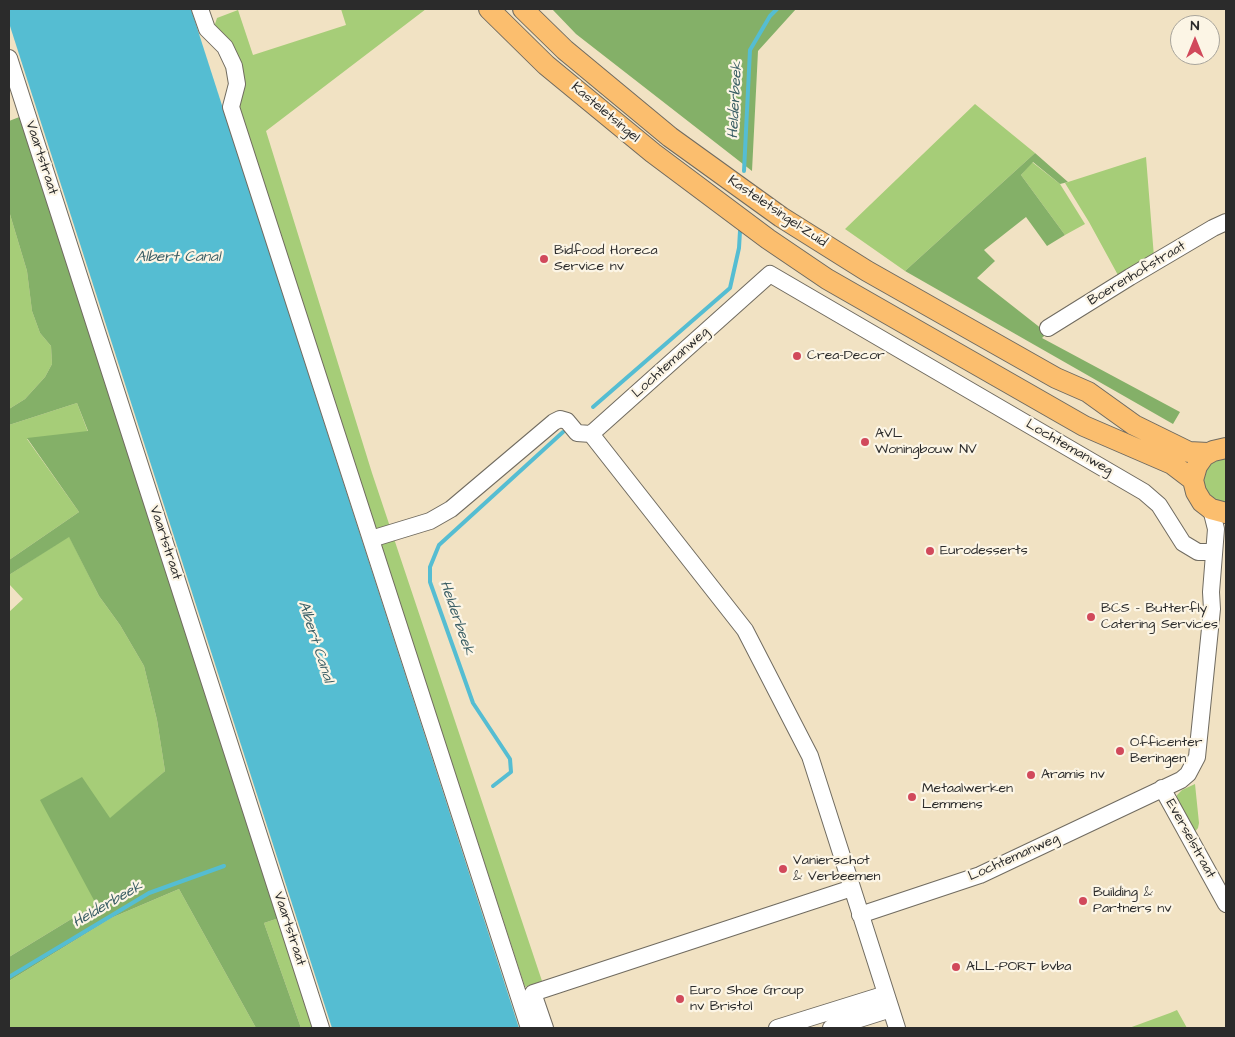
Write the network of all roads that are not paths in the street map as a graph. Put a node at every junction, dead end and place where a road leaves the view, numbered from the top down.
1 (200, 9) edge
2 (489, 9) edge
3 (523, 9) edge
4 (9, 58) edge
5 (728, 209) joint
6 (1226, 222) edge
7 (1048, 328) dead end
8 (591, 434) junction
9 (1220, 446) edge
10 (1193, 480) junction
11 (1218, 511) edge
12 (372, 539) junction
13 (1220, 548) edge
14 (1162, 788) junction
15 (852, 888) junction
16 (1226, 904) edge
17 (860, 916) junction
18 (888, 1001) junction
19 (321, 1028) edge
20 (529, 1028) edge
21 (545, 1028) edge
22 (777, 1028) edge
23 (831, 1028) edge
24 (897, 1028) edge

1 - 12 street
2 - 5 main road, Kasteletsingel
3 - 9 main road, Kasteletsingel-Zuid
4 - 19 street, Vaartstraat
5 - 10 main road, Kasteletsingel-Zuid
6 - 7 street, Boerenhofstraat
8 - 12 street
8 - 13 street, Lochtemanweg
8 - 15 street
9 - 10 main road
10 - 11 main road
11 - 13 street, Everselstraat
12 - 20 street
13 - 14 street, Everselstraat
14 - 16 street, Everselstraat
14 - 17 street, Lochtemanweg
15 - 17 street
15 - 21 street
17 - 18 street
18 - 22 street
18 - 23 street
18 - 24 street

